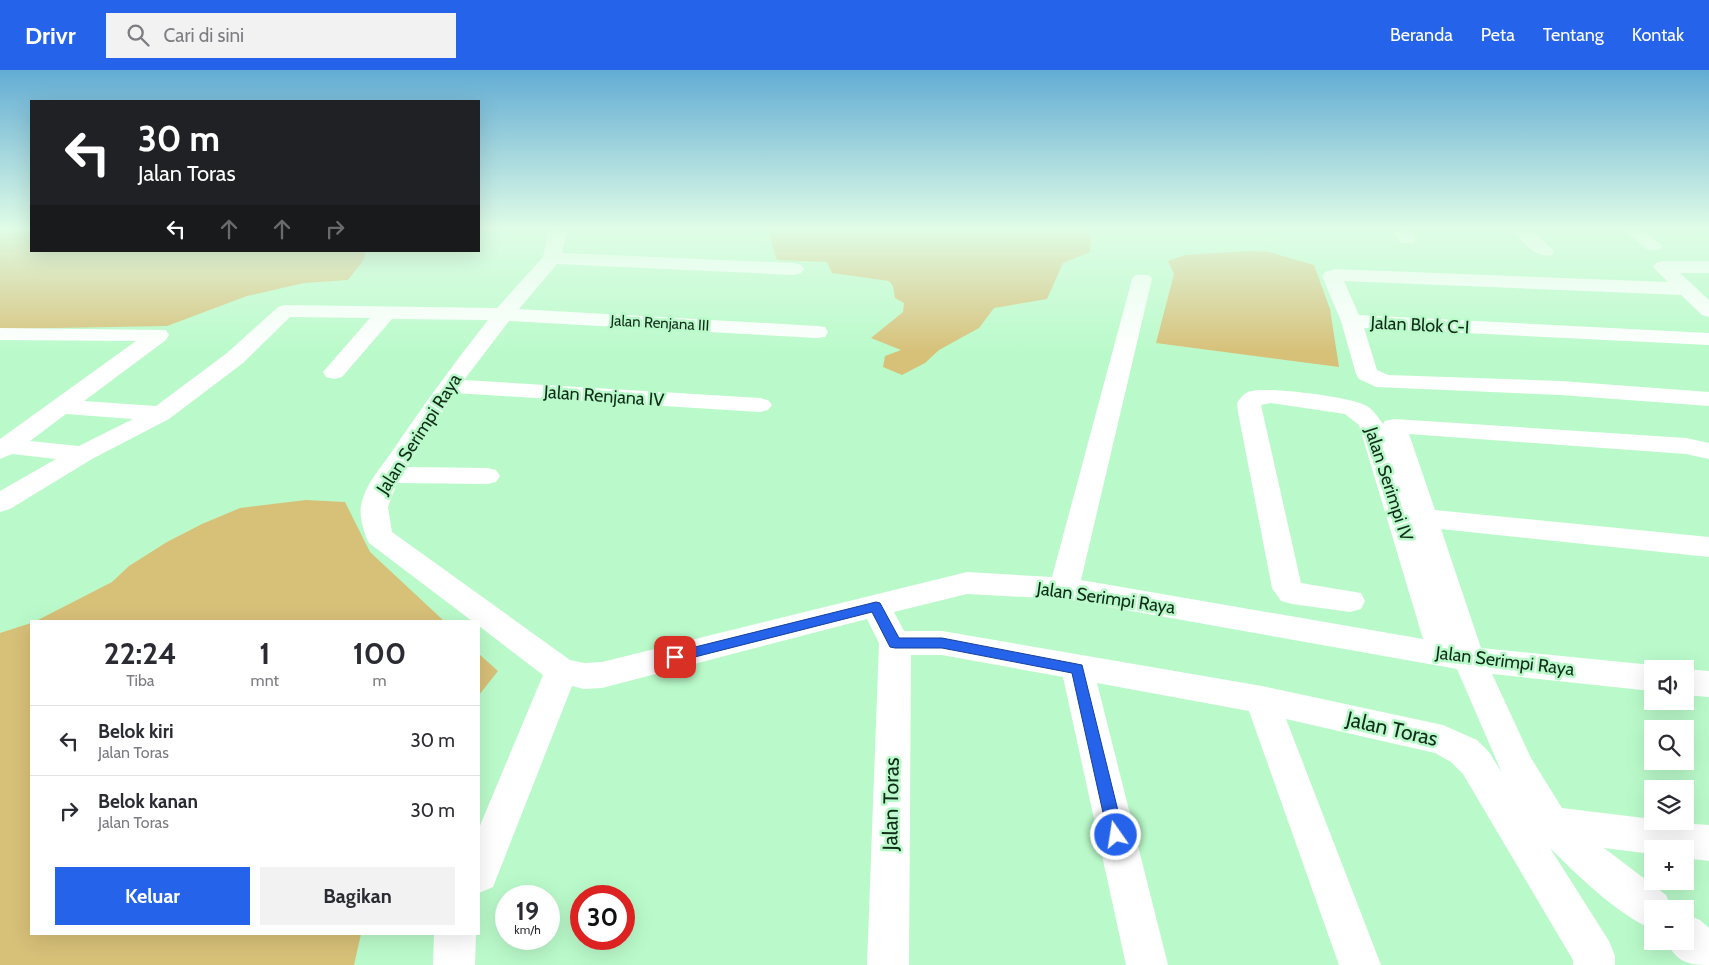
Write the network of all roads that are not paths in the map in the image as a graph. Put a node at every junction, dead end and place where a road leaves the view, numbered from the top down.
1 (542, 270) edge
2 (1666, 270) edge
3 (1142, 279) dead end
4 (1685, 289) junction
5 (1709, 311) edge
6 (386, 313) junction
7 (503, 314) junction
8 (1351, 322) junction
9 (817, 332) dead end
10 (0, 334) edge
11 (1709, 339) edge
12 (334, 372) dead end
13 (448, 386) junction
14 (1709, 399) edge
15 (61, 406) junction
16 (760, 406) dead end
17 (161, 414) junction
18 (3, 448) edge
19 (1709, 451) edge
20 (83, 454) junction
21 (388, 475) junction
22 (487, 476) dead end
23 (0, 503) edge
24 (1422, 518) junction
25 (1709, 547) edge
26 (1064, 588) junction
27 (1350, 601) dead end
28 (876, 607) junction
29 (895, 643) junction
30 (1456, 657) junction
31 (1078, 668) junction
32 (561, 671) junction
33 (1644, 677) edge
34 (1694, 683) edge
35 (1709, 684) edge
36 (1262, 700) junction
37 (1552, 824) junction
38 (1709, 843) edge
39 (480, 872) edge
40 (1644, 903) edge
41 (455, 935) edge
42 (1694, 942) edge
43 (1709, 954) edge
44 (1358, 960) edge
45 (1594, 961) edge
46 (454, 965) edge
47 (888, 965) edge
48 (1147, 965) edge

1 - 7 street, Jalan Serimpi Raya
2 - 4 street
3 - 26 street
4 - 5 street
4 - 8 street
6 - 7 street, Jalan Renjana III
6 - 12 street
6 - 17 street, Jalan Renjana III
7 - 9 street, Jalan Renjana III
7 - 13 street, Jalan Serimpi Raya
8 - 11 street, Jalan Blok C-I
8 - 14 street, Jalan Blok C-I
10 - 15 street
13 - 16 street, Jalan Renjana IV
13 - 21 street, Jalan Serimpi Raya
15 - 17 street
15 - 18 street
17 - 20 street, Jalan Renjana III
18 - 20 street
19 - 24 street, Jalan Serimpi IV
20 - 23 street, Jalan Renjana III
21 - 22 street
21 - 32 street, Jalan Serimpi Raya
24 - 25 street
24 - 30 street, Jalan Serimpi IV
26 - 28 street, Jalan Serimpi Raya
26 - 30 street, Jalan Serimpi Raya
27 - 30 street, Jalan Serimpi IV
28 - 29 street, Jalan Toras
28 - 32 street, Jalan Serimpi Raya
29 - 31 street, Jalan Toras
29 - 47 street, Jalan Toras
30 - 33 street, Jalan Serimpi Raya
30 - 37 street, Jalan Serimpi IV
31 - 36 street, Jalan Toras
31 - 48 street
32 - 39 street
34 - 35 street
36 - 44 street
36 - 45 street, Jalan Toras
37 - 38 street
37 - 40 street, Jalan Serimpi IV
41 - 46 street
42 - 43 street

